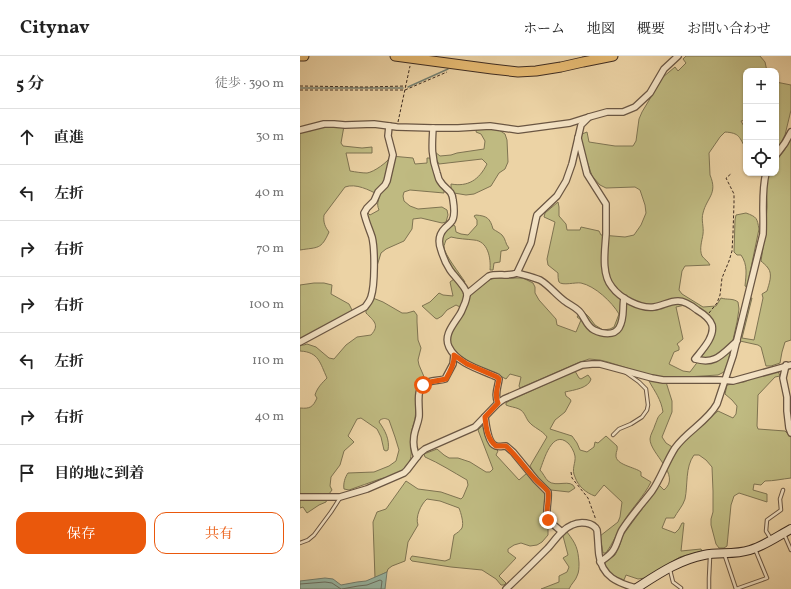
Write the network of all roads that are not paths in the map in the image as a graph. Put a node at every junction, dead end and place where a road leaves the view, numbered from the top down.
1 (300, 56) edge
2 (304, 56) edge
3 (395, 56) edge
4 (613, 56) edge
5 (678, 56) edge
6 (589, 117) junction
7 (389, 126) junction
8 (433, 128) junction
9 (300, 130) edge
10 (791, 132) edge
11 (578, 138) junction
12 (779, 151) edge
13 (766, 176) edge
14 (517, 273) junction
15 (467, 294) junction
16 (624, 298) junction
17 (737, 341) junction
18 (300, 342) edge
19 (454, 355) junction
20 (788, 365) edge
21 (622, 370) junction
22 (725, 381) junction
23 (498, 403) junction
24 (485, 417) junction
25 (791, 433) edge
26 (613, 435) dead end
27 (417, 457) junction
28 (783, 490) dead end
29 (300, 497) edge
30 (340, 497) junction
31 (791, 529) edge
32 (562, 532) junction
33 (784, 536) junction
34 (772, 539) junction
35 (791, 540) edge
36 (300, 543) edge
37 (755, 548) junction
38 (791, 550) edge
39 (710, 554) junction
40 (725, 554) junction
41 (600, 562) junction
42 (669, 568) junction
43 (681, 588) dead end
44 (506, 589) edge
45 (636, 589) edge
46 (709, 589) edge

1 - 2 highway
3 - 4 highway
5 - 6 street
6 - 8 street
6 - 11 street
7 - 8 street
7 - 9 street
7 - 18 street
8 - 15 street
10 - 12 street
11 - 14 street
11 - 16 street
13 - 17 street
14 - 15 street
14 - 16 street
15 - 19 street
16 - 17 street
17 - 22 street
19 - 23 street
19 - 27 street
20 - 22 street
20 - 25 street
21 - 22 street
21 - 23 street
21 - 26 lane
22 - 41 street
23 - 24 street
24 - 27 street
24 - 32 street
27 - 30 street
28 - 34 lane
29 - 30 street
30 - 36 lane
31 - 33 main road
32 - 41 street
32 - 44 street
33 - 34 main road
33 - 35 lane
33 - 38 lane
34 - 37 main road
37 - 40 main road
37 - 40 lane
39 - 40 main road
39 - 42 main road
39 - 46 lane
41 - 45 street
42 - 43 lane
42 - 45 main road

